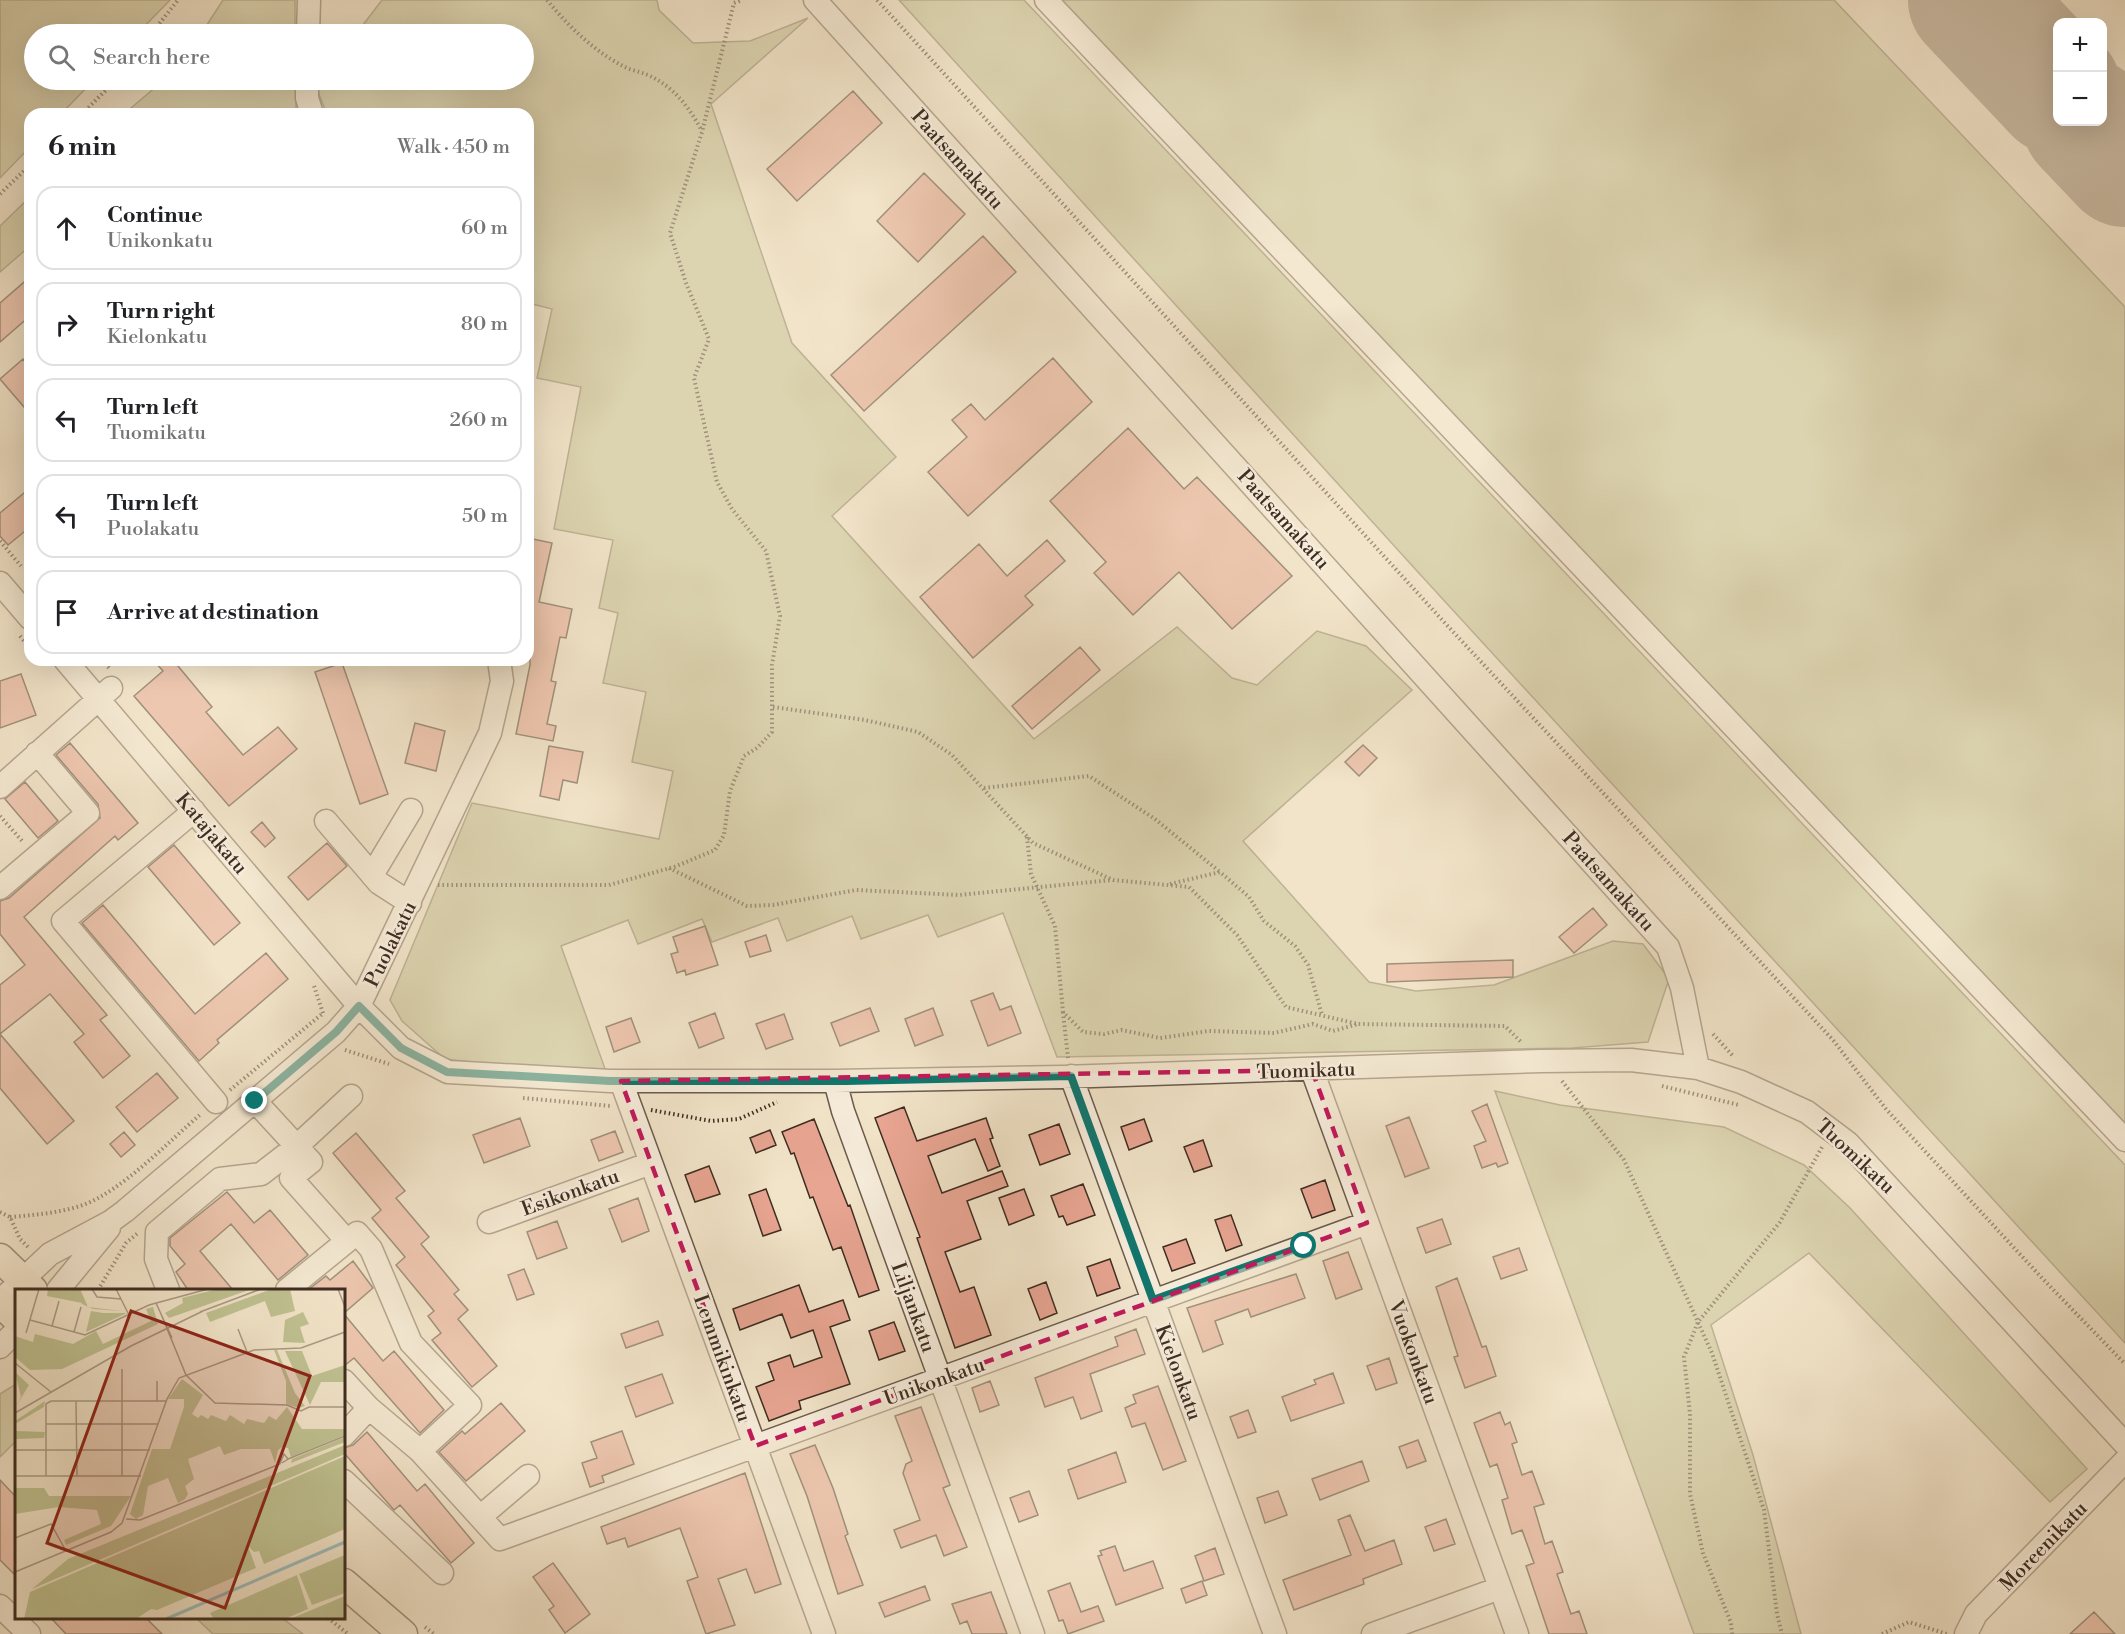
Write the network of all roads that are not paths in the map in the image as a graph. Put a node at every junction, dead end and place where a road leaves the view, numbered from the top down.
1 (309, 0) edge
2 (815, 0) edge
3 (1046, 0) edge
4 (308, 24) edge
5 (307, 90) edge
6 (310, 108) edge
7 (0, 583) edge
8 (24, 611) edge
9 (72, 666) edge
10 (501, 666) edge
11 (105, 694) junction
12 (38, 753) junction
13 (0, 787) edge
14 (411, 810) dead end
15 (194, 811) junction
16 (326, 821) dead end
17 (372, 875) junction
18 (0, 888) edge
19 (415, 893) junction
20 (359, 1006) junction
21 (1698, 1068) junction
22 (1312, 1070) junction
23 (1071, 1076) junction
24 (621, 1081) junction
25 (835, 1081) junction
26 (351, 1096) dead end
27 (255, 1101) junction
28 (216, 1102) road end
29 (2125, 1140) edge
30 (296, 1147) junction
31 (651, 1163) junction
32 (125, 1211) junction
33 (489, 1222) dead end
34 (1367, 1223) junction
35 (347, 1241) junction
36 (0, 1258) edge
37 (28, 1285) edge
38 (59, 1289) edge
39 (168, 1289) edge
40 (288, 1289) edge
41 (15, 1293) edge
42 (1153, 1300) junction
43 (0, 1302) edge
44 (15, 1317) edge
45 (15, 1332) edge
46 (0, 1347) edge
47 (941, 1380) junction
48 (345, 1382) edge
49 (369, 1408) junction
50 (345, 1434) edge
51 (2125, 1444) edge
52 (755, 1446) junction
53 (420, 1450) junction
54 (2125, 1461) edge
55 (528, 1476) dead end
56 (345, 1481) edge
57 (480, 1517) junction
58 (442, 1573) dead end
59 (345, 1584) edge
60 (1500, 1588) junction
61 (0, 1606) edge
62 (29, 1634) edge
63 (403, 1634) edge
64 (824, 1634) edge
65 (1033, 1634) edge
66 (1275, 1634) edge
67 (1374, 1634) edge
68 (1517, 1634) edge
69 (1966, 1634) edge

1 - 4 street
2 - 21 street, Paatsamakatu
3 - 29 street
5 - 6 street
7 - 8 street
9 - 11 street, Katajakatu
10 - 19 street, Puolakatu
11 - 12 street
11 - 15 street, Katajakatu
12 - 13 street
12 - 18 street
14 - 17 street
15 - 20 street, Katajakatu
15 - 28 street
16 - 17 street
17 - 19 street
19 - 20 street, Puolakatu
20 - 24 street, Tuomikatu
20 - 27 street, Puolakatu
21 - 22 street, Tuomikatu
21 - 51 street, Tuomikatu
22 - 23 street, Tuomikatu
22 - 34 street, Vuokonkatu
23 - 25 street, Tuomikatu
23 - 42 street, Kielonkatu
24 - 25 street, Tuomikatu
24 - 31 street, Lemmikinkatu
25 - 47 street, Liljankatu
26 - 30 street
27 - 30 street
27 - 32 street, Puolakatu
30 - 35 street
30 - 39 street
31 - 33 street, Esikonkatu
31 - 52 street, Lemmikinkatu
32 - 37 street, Puolakatu
32 - 38 street, Puolakatu
34 - 42 street, Unikonkatu
34 - 60 street, Vuokonkatu
35 - 40 street
35 - 53 street
36 - 37 main road
41 - 43 street, Puolakatu
42 - 47 street, Unikonkatu
42 - 66 street, Kielonkatu
43 - 44 main road
45 - 46 street
47 - 52 street, Unikonkatu
47 - 65 street, Liljankatu
48 - 49 street
49 - 50 street
49 - 53 street
52 - 57 street, Unikonkatu
52 - 64 street, Lemmikinkatu
53 - 57 street
54 - 69 street, Moreenikatu
55 - 57 street
56 - 58 street
59 - 63 main road
60 - 67 street
60 - 68 street, Vuokonkatu
61 - 62 street

